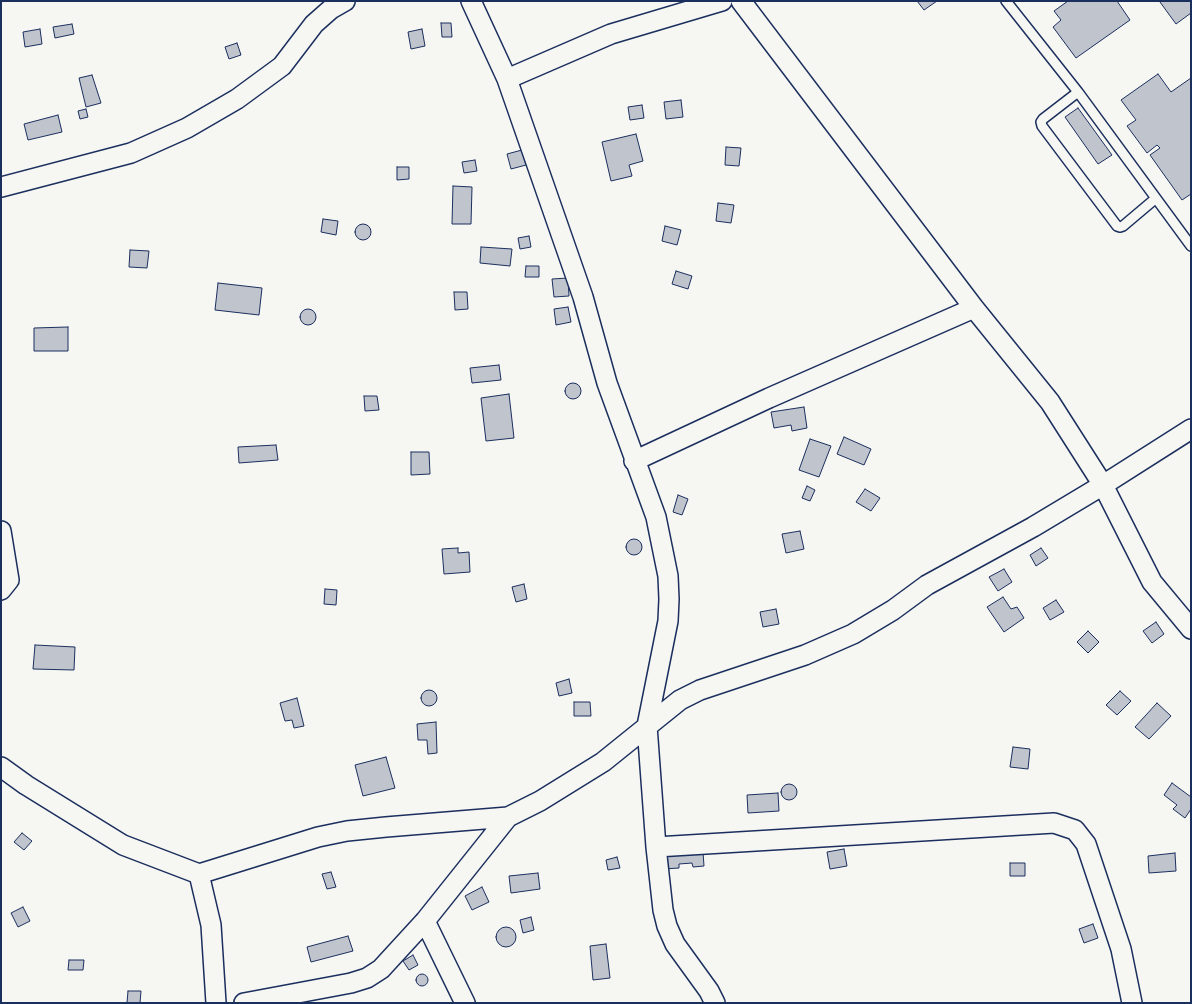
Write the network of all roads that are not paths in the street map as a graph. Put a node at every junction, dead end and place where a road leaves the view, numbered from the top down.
1 (345, 1) edge
2 (471, 1) edge
3 (722, 1) edge
4 (741, 1) edge
5 (1006, 1) edge
6 (507, 79) junction
7 (1078, 92) junction
8 (1, 187) edge
9 (1155, 199) junction
10 (1191, 246) edge
11 (974, 308) junction
12 (1191, 428) edge
13 (634, 461) junction
14 (1103, 486) junction
15 (1, 531) edge
16 (1, 590) edge
17 (1191, 629) edge
18 (647, 726) junction
19 (1, 766) edge
20 (508, 817) junction
21 (656, 847) junction
22 (199, 874) junction
23 (425, 921) junction
24 (216, 1003) edge
25 (244, 1003) edge
26 (465, 1003) edge
27 (715, 1003) edge
28 (1132, 1003) edge

1 - 8 street
2 - 6 street
3 - 6 street
4 - 11 street
5 - 7 lane
6 - 13 street
7 - 9 lane
7 - 9 lane
9 - 10 lane
11 - 13 street
11 - 14 street
12 - 14 street
13 - 18 street
14 - 17 street
14 - 18 street
15 - 16 street
18 - 20 street
18 - 21 street
19 - 22 street
20 - 22 street
20 - 23 street
21 - 27 street
21 - 28 street
22 - 24 street
23 - 25 street
23 - 26 street

